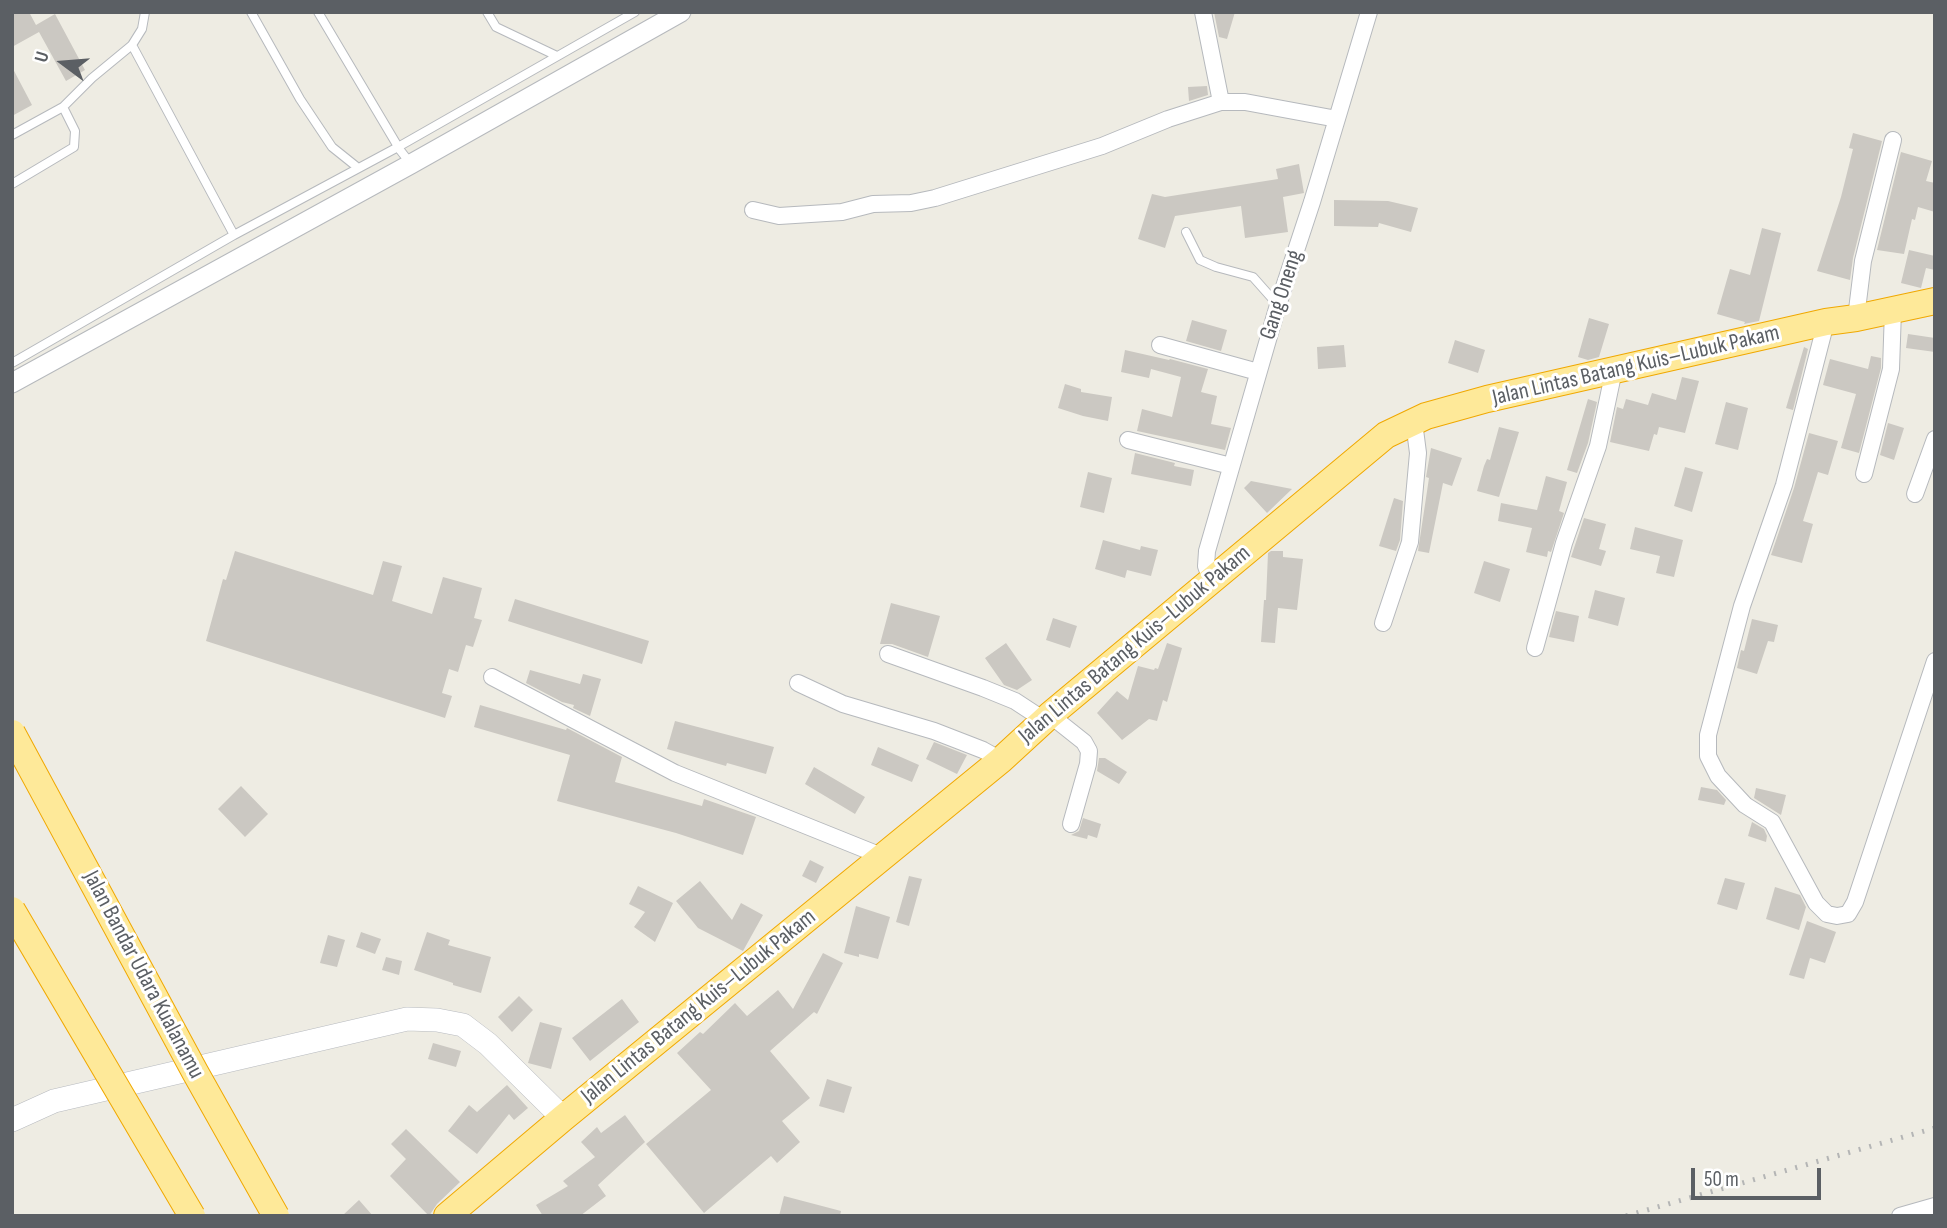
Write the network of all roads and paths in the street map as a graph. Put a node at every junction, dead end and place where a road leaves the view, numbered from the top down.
1 (145, 12) edge
2 (251, 12) edge
3 (318, 12) edge
4 (487, 12) edge
5 (635, 12) edge
6 (1203, 12) edge
7 (1369, 12) edge
8 (673, 14) edge
9 (132, 45) junction
10 (557, 56) junction
11 (1221, 102) junction
12 (63, 107) junction
13 (1336, 119) junction
14 (12, 135) edge
15 (1893, 140) dead end
16 (397, 146) junction
17 (411, 164) junction
18 (357, 167) junction
19 (12, 184) edge
20 (752, 210) dead end
21 (1186, 232) dead end
22 (234, 235) junction
23 (1935, 301) edge
24 (1278, 305) junction
25 (1893, 310) junction
26 (1856, 318) junction
27 (1826, 322) junction
28 (1160, 345) dead end
29 (12, 363) edge
30 (1614, 370) junction
31 (1258, 372) junction
32 (12, 383) edge
33 (1414, 422) junction
34 (1935, 439) edge
35 (1128, 440) dead end
36 (1231, 466) junction
37 (1864, 474) dead end
38 (1915, 494) dead end
39 (1211, 580) junction
40 (1382, 623) dead end
41 (1535, 648) dead end
42 (888, 654) dead end
43 (1935, 661) edge
44 (492, 677) dead end
45 (798, 683) dead end
46 (1047, 717) junction
47 (12, 733) edge
48 (1001, 760) junction
49 (1071, 824) dead end
50 (884, 857) junction
51 (12, 910) edge
52 (563, 1118) junction
53 (12, 1120) edge
54 (1935, 1206) edge
55 (192, 1216) edge
56 (276, 1216) edge
57 (447, 1216) edge
58 (1900, 1216) edge

1 - 9 lane
2 - 18 lane
3 - 16 lane
4 - 10 lane
5 - 10 lane
6 - 11 street
7 - 13 street, Gang Oneng
8 - 17 street
9 - 12 lane
9 - 22 lane
10 - 16 lane
11 - 13 street
11 - 20 street
12 - 14 lane
12 - 19 lane
13 - 24 street, Gang Oneng
15 - 26 street
16 - 17 lane
16 - 18 lane
17 - 32 street
18 - 22 lane
21 - 24 lane
22 - 29 lane
23 - 25 highway, Jalan Lintas Batang Kuis–Lubuk Pakam
24 - 31 street, Gang Oneng
25 - 26 highway, Jalan Lintas Batang Kuis–Lubuk Pakam
25 - 37 street
26 - 27 highway, Jalan Lintas Batang Kuis–Lubuk Pakam
27 - 30 highway, Jalan Lintas Batang Kuis–Lubuk Pakam
27 - 43 street
28 - 31 street
30 - 33 highway, Jalan Lintas Batang Kuis–Lubuk Pakam
30 - 41 street
31 - 36 street, Gang Oneng
33 - 39 highway, Jalan Lintas Batang Kuis–Lubuk Pakam
33 - 40 street
34 - 38 street
35 - 36 street
36 - 39 street, Gang Oneng
39 - 46 highway, Jalan Lintas Batang Kuis–Lubuk Pakam
42 - 46 street
44 - 50 street
45 - 48 street
46 - 48 highway, Jalan Lintas Batang Kuis–Lubuk Pakam
46 - 49 street
47 - 56 highway, Jalan Bandar Udara Kualanamu, bridge
48 - 50 highway, Jalan Lintas Batang Kuis–Lubuk Pakam
50 - 52 highway, Jalan Lintas Batang Kuis–Lubuk Pakam
51 - 55 highway, bridge
52 - 53 main road
52 - 57 highway, Jalan Lintas Batang Kuis–Lubuk Pakam
54 - 58 street

